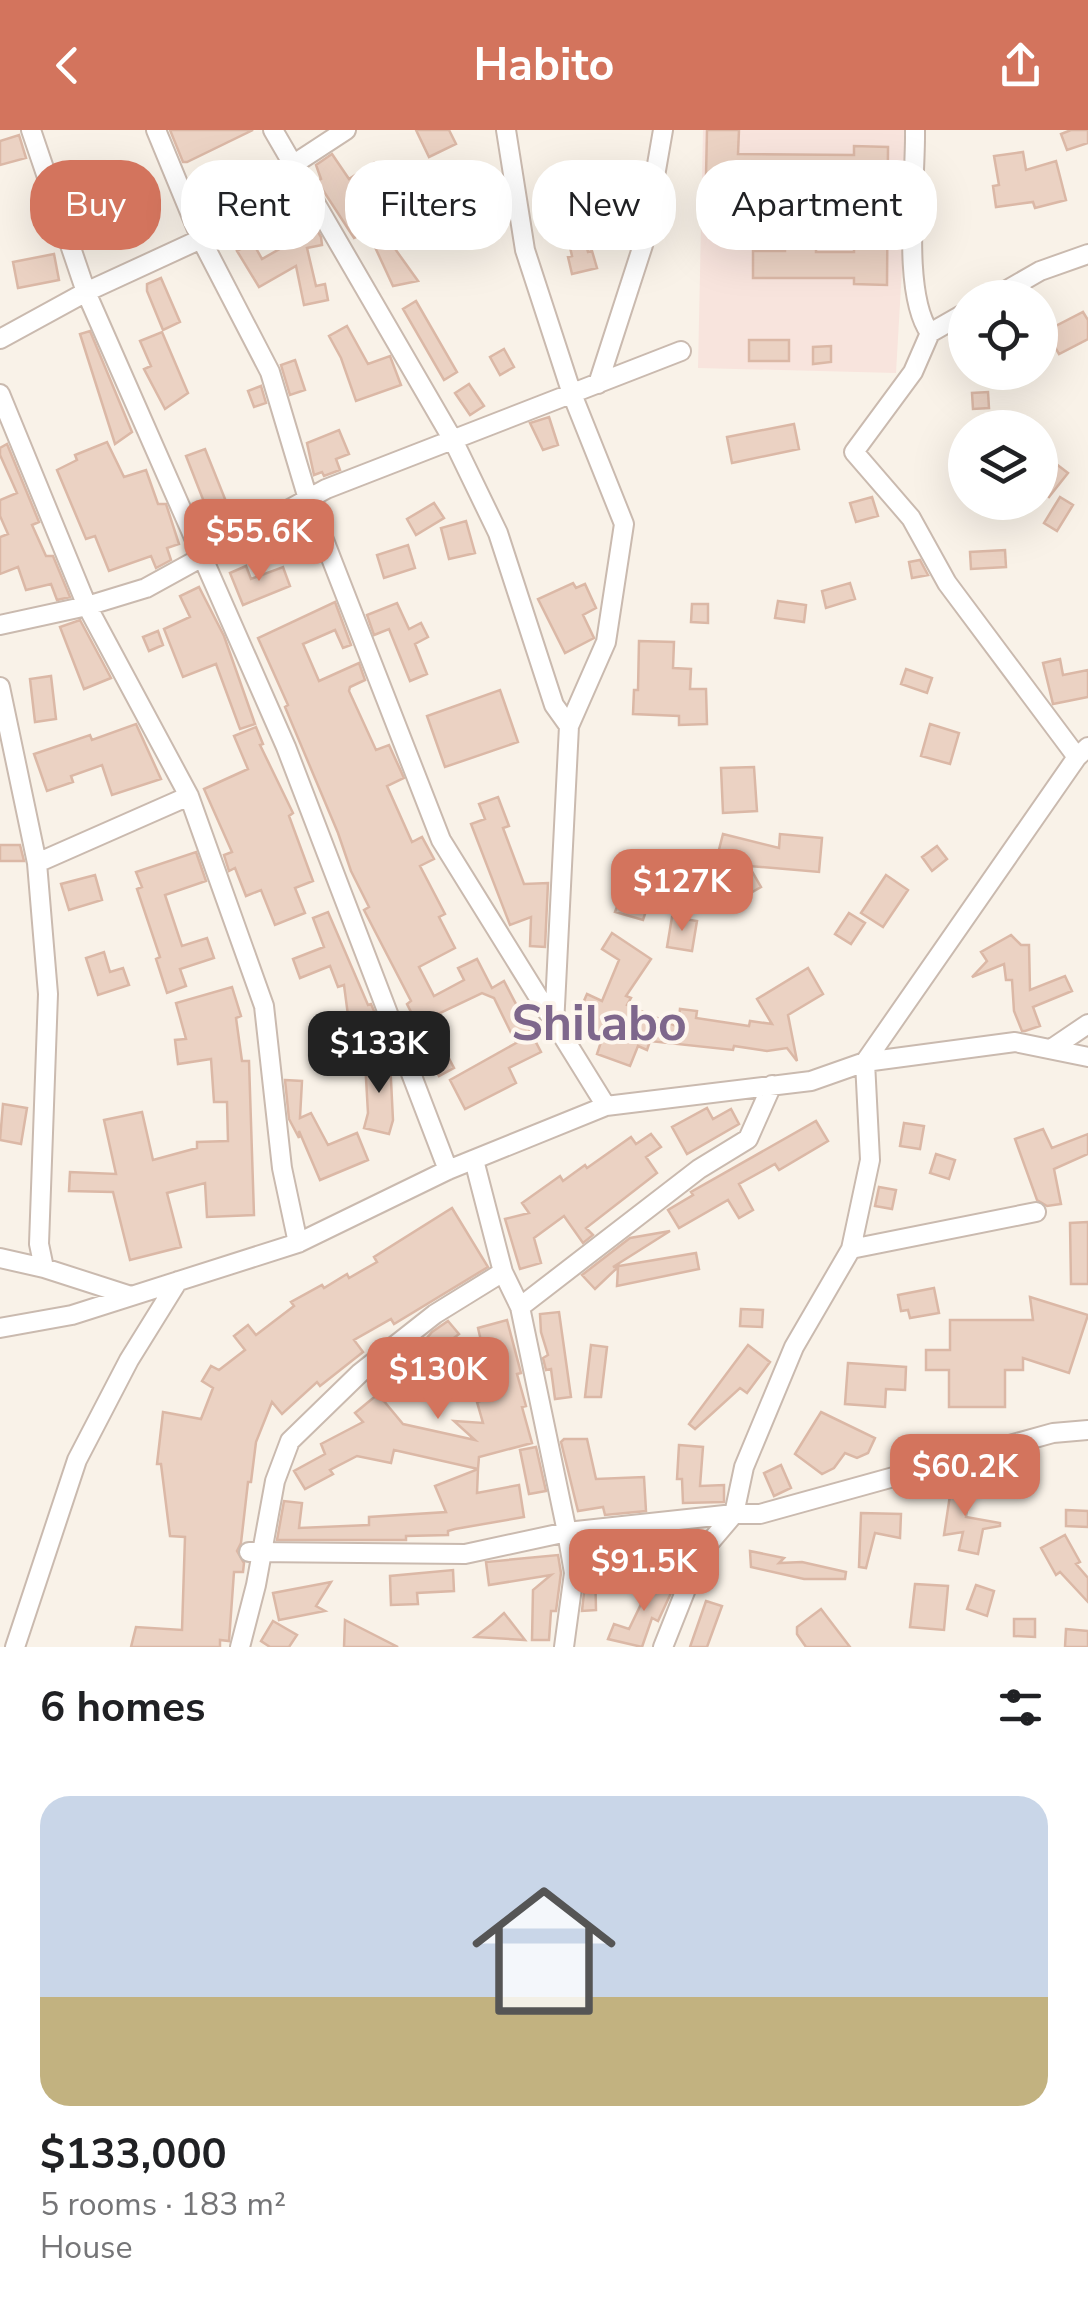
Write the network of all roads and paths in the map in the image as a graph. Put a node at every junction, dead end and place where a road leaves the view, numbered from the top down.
1 (31, 130) edge
2 (156, 130) edge
3 (273, 130) edge
4 (346, 130) edge
5 (506, 130) edge
6 (662, 130) edge
7 (915, 130) edge
8 (292, 160) edge
9 (300, 160) edge
10 (181, 191) edge
11 (325, 218) edge
12 (181, 248) edge
13 (207, 250) edge
14 (1088, 254) edge
15 (1023, 280) edge
16 (86, 292) junction
17 (948, 323) edge
18 (930, 333) junction
19 (0, 339) edge
20 (681, 351) dead end
21 (598, 384) junction
22 (0, 394) edge
23 (572, 394) junction
24 (453, 440) junction
25 (308, 499) junction
26 (202, 555) junction
27 (87, 606) junction
28 (0, 625) edge
29 (0, 687) edge
30 (568, 726) junction
31 (1083, 752) edge
32 (190, 796) junction
33 (38, 863) junction
34 (1088, 1024) edge
35 (554, 1026) junction
36 (1051, 1049) junction
37 (1088, 1057) edge
38 (865, 1062) junction
39 (772, 1085) junction
40 (606, 1106) junction
41 (474, 1160) junction
42 (448, 1170) junction
43 (1036, 1212) dead end
44 (298, 1243) junction
45 (852, 1249) junction
46 (0, 1258) edge
47 (44, 1268) junction
48 (502, 1272) junction
49 (178, 1281) junction
50 (132, 1296) junction
51 (520, 1306) junction
52 (0, 1328) edge
53 (1088, 1430) edge
54 (734, 1514) junction
55 (567, 1532) junction
56 (256, 1552) junction
57 (15, 1647) edge
58 (240, 1647) edge
59 (564, 1647) edge
60 (662, 1647) edge

1 - 16 street
2 - 10 street
3 - 8 street
4 - 9 street
5 - 23 street
6 - 21 street
7 - 18 street
11 - 24 street
12 - 16 street
13 - 25 street
14 - 15 street
16 - 19 street
16 - 26 street
17 - 18 street
18 - 31 street
20 - 21 street
21 - 23 street
22 - 27 street
23 - 24 street
23 - 30 street
24 - 25 street
24 - 30 street
25 - 26 street
25 - 35 street
26 - 27 street
26 - 42 street
27 - 28 street
27 - 32 street
29 - 33 street
30 - 35 street
31 - 38 street
32 - 33 street
32 - 44 street
33 - 47 street
34 - 36 street
35 - 40 street
36 - 37 street
36 - 38 street
38 - 39 street
38 - 45 street
39 - 40 street
39 - 51 street
40 - 41 street
41 - 42 street
41 - 48 street
42 - 44 street
43 - 45 street
44 - 49 street
45 - 54 street
46 - 47 street
47 - 50 street
48 - 51 street
48 - 56 street
49 - 50 street
49 - 57 street
50 - 52 street
51 - 55 street
53 - 54 street
54 - 55 street
54 - 60 street
55 - 56 street
55 - 59 street
56 - 58 street

